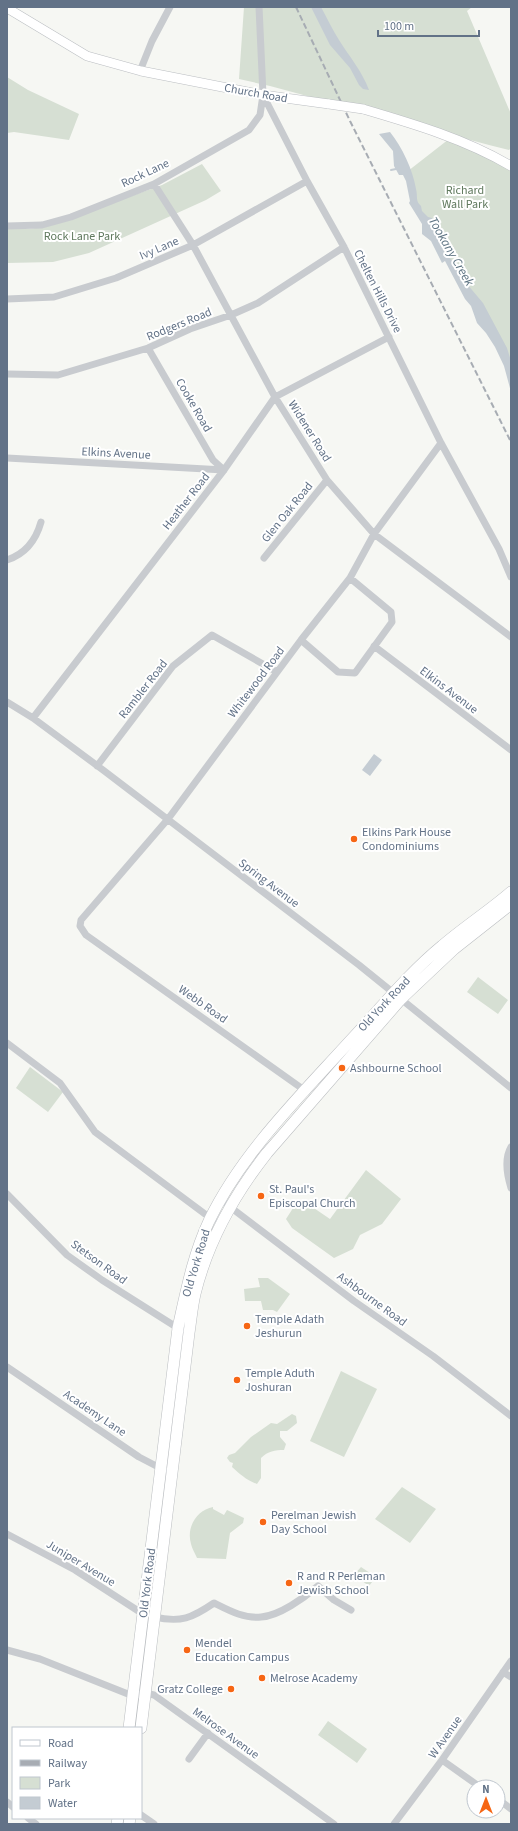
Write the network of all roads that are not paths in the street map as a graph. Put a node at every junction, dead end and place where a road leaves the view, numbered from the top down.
1 (170, 7) edge
2 (259, 7) edge
3 (7, 8) edge
4 (140, 71) junction
5 (263, 95) junction
6 (511, 166) edge
7 (307, 181) junction
8 (154, 184) junction
9 (7, 226) edge
10 (193, 246) junction
11 (344, 247) junction
12 (7, 299) edge
13 (231, 315) junction
14 (389, 337) junction
15 (148, 348) junction
16 (7, 374) edge
17 (275, 397) junction
18 (442, 443) junction
19 (7, 458) edge
20 (224, 470) junction
21 (327, 480) junction
22 (40, 522) dead end
23 (374, 534) junction
24 (264, 558) dead end
25 (7, 560) edge
26 (511, 576) edge
27 (350, 578) junction
28 (511, 637) edge
29 (301, 640) junction
30 (374, 646) junction
31 (277, 672) junction
32 (7, 702) edge
33 (33, 718) junction
34 (511, 750) edge
35 (97, 766) junction
36 (168, 819) junction
37 (511, 892) edge
38 (511, 904) edge
39 (80, 926) joint
40 (398, 996) junction
41 (7, 1042) edge
42 (511, 1088) edge
43 (305, 1090) junction
44 (315, 1099) junction
45 (511, 1147) edge
46 (511, 1188) edge
47 (7, 1194) edge
48 (221, 1200) junction
49 (231, 1206) junction
50 (210, 1218) junction
51 (220, 1225) junction
52 (178, 1328) junction
53 (189, 1333) junction
54 (7, 1367) edge
55 (510, 1415) edge
56 (160, 1469) junction
57 (172, 1475) junction
58 (8, 1536) edge
59 (351, 1610) dead end
60 (143, 1614) junction
61 (154, 1617) junction
62 (7, 1650) edge
63 (511, 1661) edge
64 (503, 1672) junction
65 (511, 1677) edge
66 (145, 1693) junction
67 (133, 1696) junction
68 (130, 1727) edge
69 (141, 1727) edge
70 (208, 1733) junction
71 (189, 1759) dead end
72 (442, 1760) junction
73 (469, 1779) edge
74 (142, 1816) edge
75 (154, 1824) edge
76 (334, 1824) edge
77 (394, 1824) edge

1 - 4 street
2 - 5 street, Chelten Hills Drive
3 - 4 main road, Church Road
4 - 5 main road, Church Road
5 - 6 main road, Church Road, bridge
5 - 7 street, Chelten Hills Drive
5 - 8 street, Rock Lane
7 - 10 street, Ivy Lane
7 - 11 street, Chelten Hills Drive
8 - 9 street, Rock Lane
8 - 10 street, Widener Road
10 - 12 street, Ivy Lane
10 - 13 street, Widener Road
11 - 13 street, Rodgers Road
11 - 14 street, Chelten Hills Drive
13 - 15 street, Rodgers Road
13 - 17 street, Widener Road
14 - 17 street, Heather Road
14 - 18 street, Chelten Hills Drive
15 - 16 street, Rodgers Road
15 - 20 street, Cooke Road
17 - 20 street, Heather Road
17 - 21 street, Widener Road
18 - 23 street, Whitewood Road
18 - 26 street, Chelten Hills Drive
19 - 20 street, Elkins Avenue
20 - 33 street, Heather Road
21 - 23 street, Widener Road
21 - 24 street, Glen Oak Road
22 - 25 street
23 - 27 street, Whitewood Road
23 - 28 street, Widener Road
27 - 29 street, Whitewood Road
27 - 30 street
29 - 30 street
29 - 31 street, Whitewood Road
30 - 34 street, Elkins Avenue
31 - 35 street, Rambler Road
31 - 36 street, Whitewood Road
32 - 33 street, Spring Avenue
33 - 35 street, Spring Avenue
35 - 36 street, Spring Avenue
36 - 39 street, Whitewood Road
36 - 40 street, Spring Avenue
37 - 40 highway, Old York Road
38 - 40 highway, Old York Road
39 - 43 street, Webb Road
40 - 42 street, Spring Avenue
40 - 43 highway, Old York Road
40 - 44 highway, Old York Road
41 - 50 street
43 - 44 street, Webb Road
43 - 48 highway, Old York Road
44 - 49 highway, Old York Road
45 - 46 street
47 - 52 street, Stetson Road
48 - 49 street, Ashbourne Road
48 - 50 highway, Old York Road
49 - 51 highway, Old York Road
49 - 55 street, Ashbourne Road
50 - 51 street
50 - 52 highway, Old York Road
51 - 53 highway, Old York Road
52 - 53 street, Stetson Road
52 - 56 highway, Old York Road
53 - 57 highway, Old York Road
54 - 56 street, Academy Lane
56 - 57 street, Academy Lane
56 - 60 highway, Old York Road
57 - 61 highway, Old York Road
58 - 60 street, Juniper Avenue
59 - 61 street
60 - 67 highway, Old York Road
61 - 66 highway, Old York Road
62 - 67 street
63 - 64 street, W Avenue
64 - 65 street
64 - 72 street, W Avenue
66 - 67 street
66 - 69 highway, Old York Road
66 - 70 street, Melrose Avenue
67 - 68 highway, Old York Road
70 - 71 street
70 - 76 street, Melrose Avenue
72 - 73 street
72 - 77 street, W Avenue
74 - 75 street

